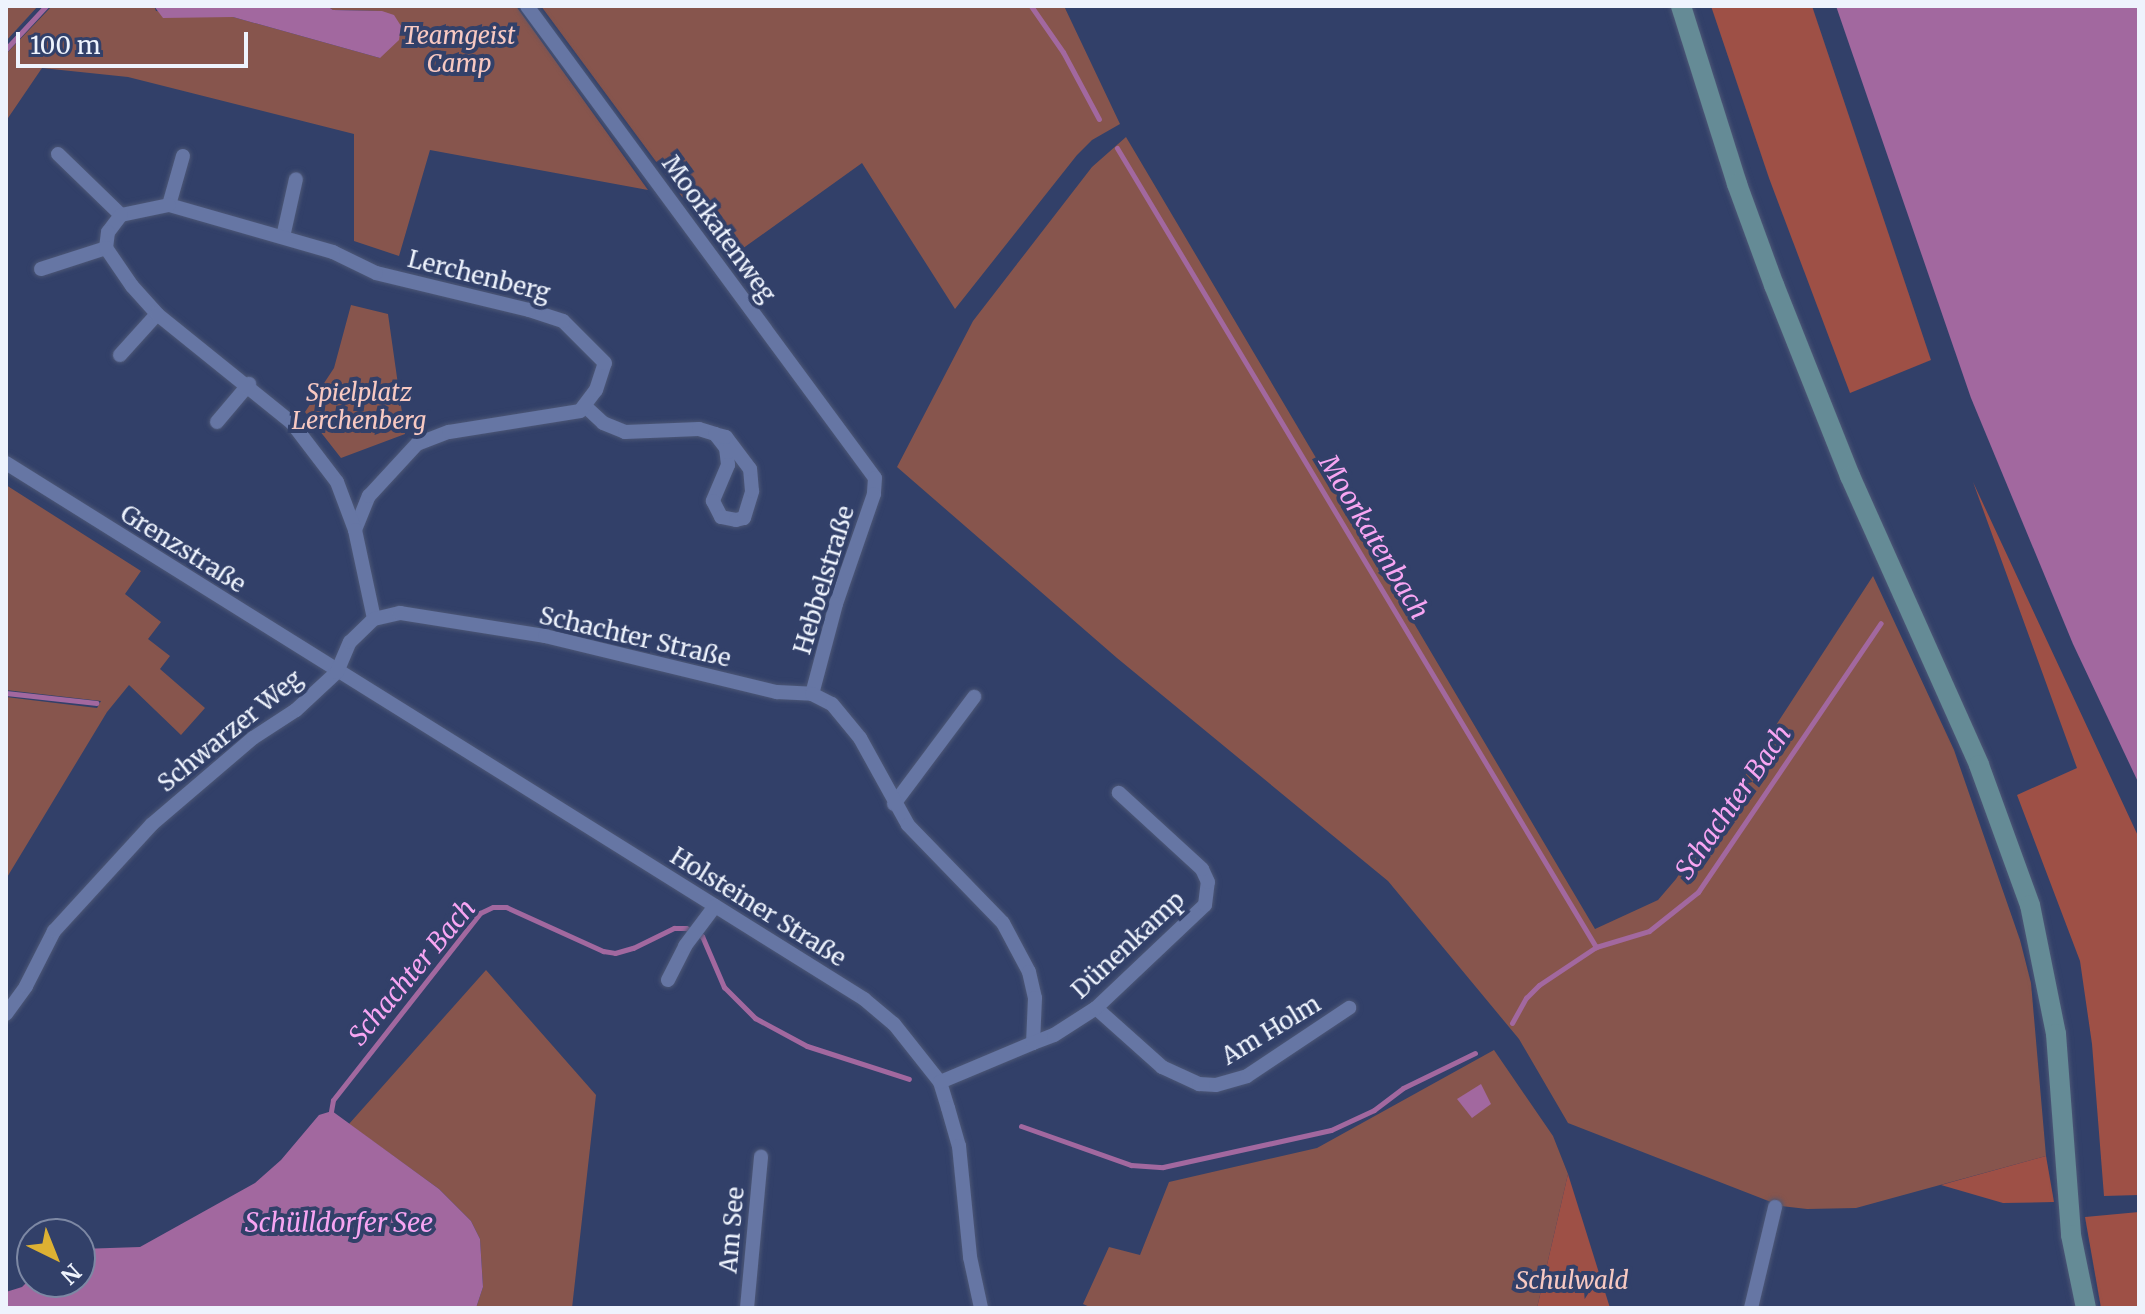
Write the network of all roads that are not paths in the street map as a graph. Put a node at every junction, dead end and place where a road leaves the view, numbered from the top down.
1 (527, 6) edge
2 (1681, 6) edge
3 (58, 154) dead end
4 (183, 156) dead end
5 (296, 179) dead end
6 (169, 205) junction
7 (121, 215) junction
8 (283, 237) junction
9 (106, 248) junction
10 (41, 269) dead end
11 (157, 314) junction
12 (120, 355) dead end
13 (249, 384) junction
14 (586, 407) junction
15 (217, 422) dead end
16 (715, 434) junction
17 (6, 463) edge
18 (875, 478) joint
19 (355, 530) junction
20 (374, 619) junction
21 (337, 672) junction
22 (812, 694) junction
23 (974, 697) dead end
24 (1119, 793) dead end
25 (894, 804) junction
26 (715, 906) junction
27 (668, 980) dead end
28 (1096, 1008) junction
29 (1349, 1008) dead end
30 (6, 1014) edge
31 (1033, 1043) junction
32 (940, 1082) junction
33 (761, 1157) dead end
34 (1775, 1207) dead end
35 (747, 1308) edge
36 (981, 1308) edge
37 (1751, 1308) edge
38 (2086, 1308) edge

1 - 18 street, Moorkatenweg
2 - 38 main road
3 - 7 street
4 - 6 street
5 - 8 street
6 - 7 street, Lerchenberg
6 - 8 street, Lerchenberg
7 - 9 street
8 - 14 street, Lerchenberg
9 - 10 street
9 - 11 street
11 - 12 street
11 - 13 street
13 - 15 street
13 - 19 street
14 - 16 street
14 - 19 street
16 - 16 street
17 - 21 street, Grenzstraße
18 - 22 street, Hebbelstraße
19 - 20 street
20 - 21 street
20 - 22 street, Schachter Straße
21 - 26 street, Holsteiner Straße
21 - 30 street, Schwarzer Weg
22 - 25 street
23 - 25 street
24 - 28 street, Dünenkamp
25 - 31 street
26 - 27 street
26 - 32 street, Holsteiner Straße
28 - 29 street, Am Holm
28 - 31 street, Dünenkamp
31 - 32 street
32 - 36 street, Holsteiner Straße
33 - 35 street, Am See
34 - 37 street

